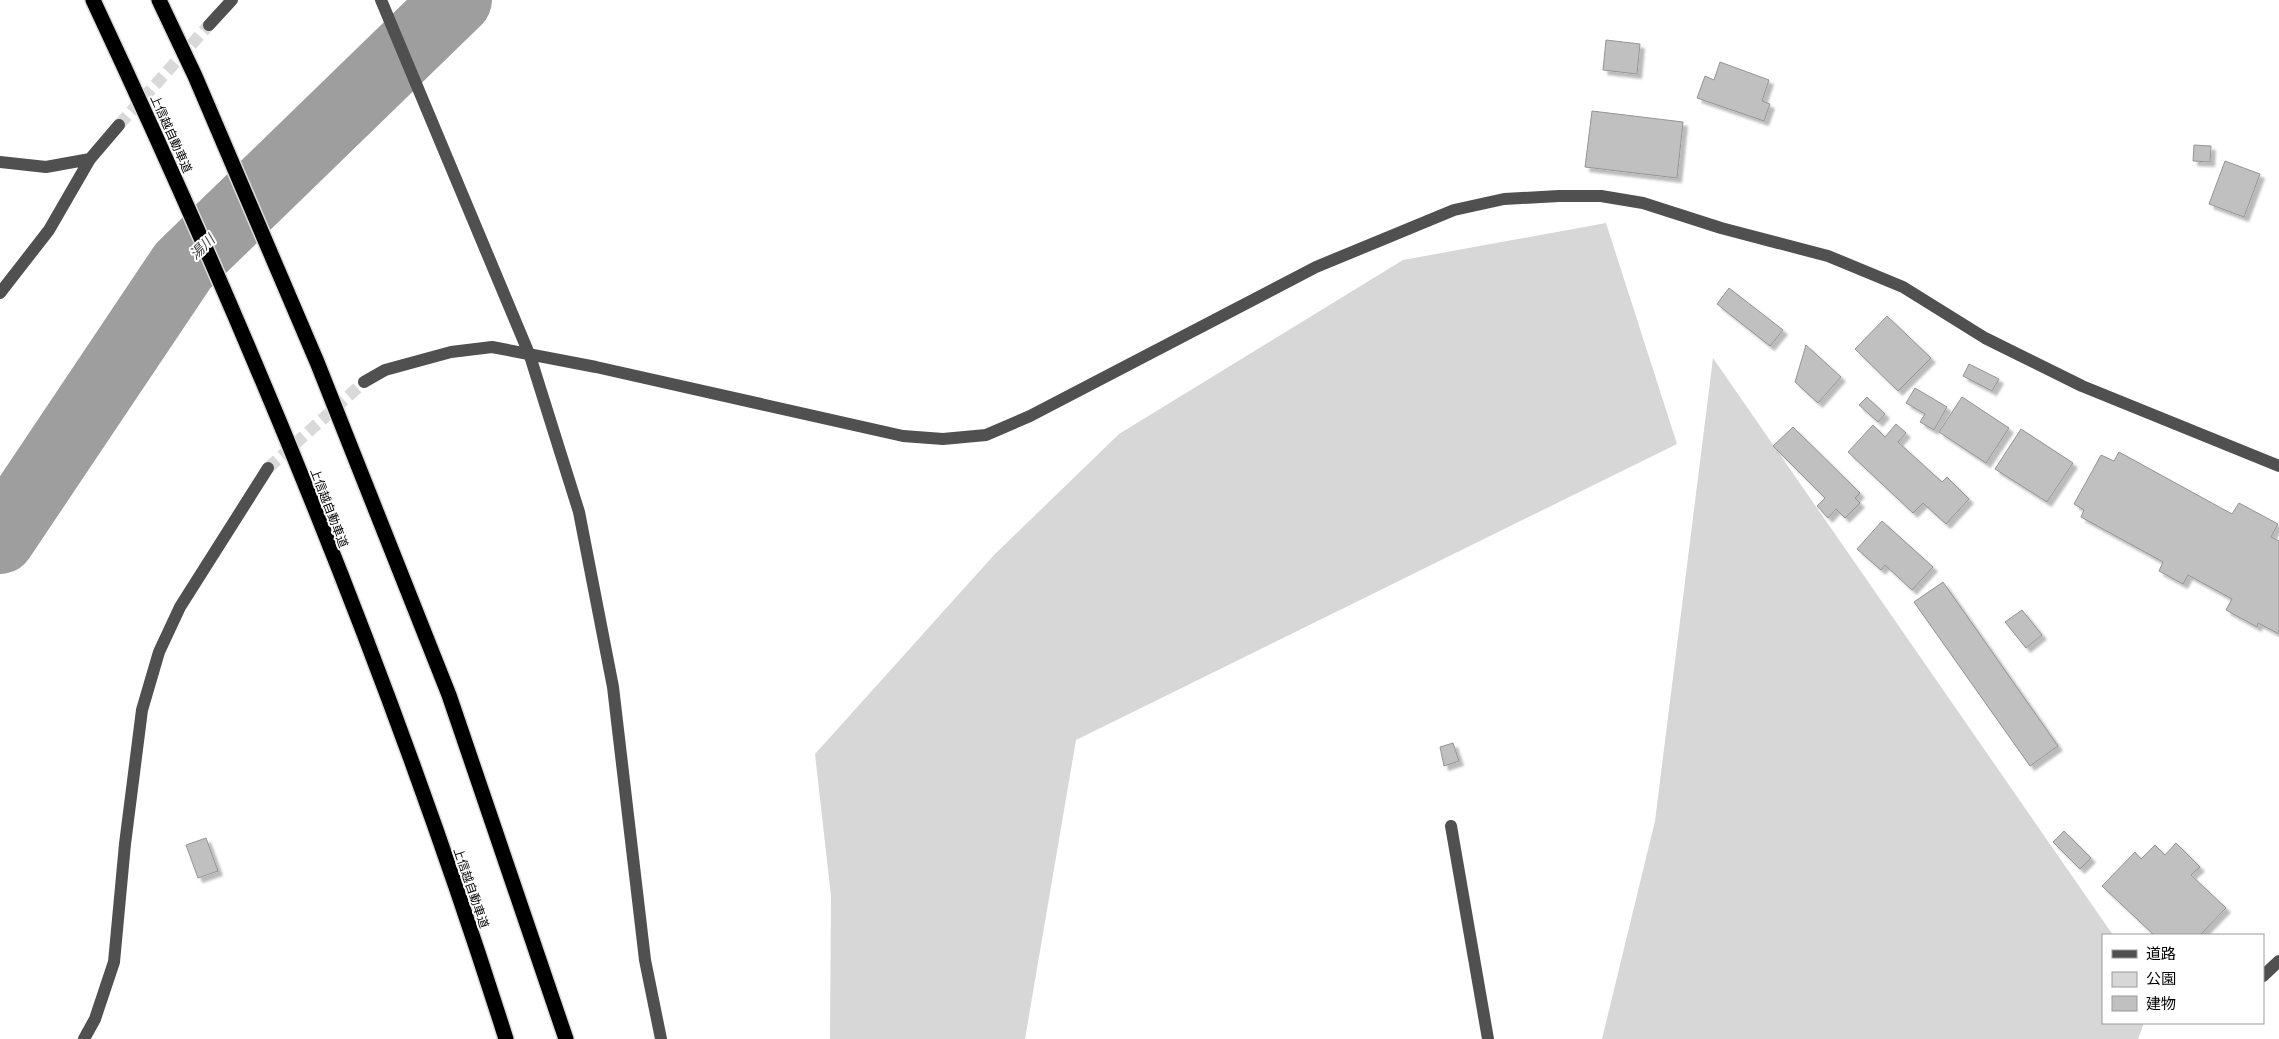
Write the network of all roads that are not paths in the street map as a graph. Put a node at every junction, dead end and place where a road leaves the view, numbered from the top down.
1 (93, 0) edge
2 (159, 0) edge
3 (232, 0) edge
4 (381, 0) edge
5 (209, 25) tunnel mouth
6 (119, 125) tunnel mouth
7 (90, 159) junction
8 (0, 162) edge
9 (0, 293) edge
10 (530, 356) junction
11 (364, 382) tunnel mouth
12 (2279, 466) edge
13 (268, 468) tunnel mouth
14 (1451, 826) dead end
15 (2279, 962) edge
16 (2264, 975) edge
17 (84, 1039) edge
18 (506, 1039) edge
19 (566, 1039) edge
20 (661, 1039) edge
21 (1488, 1039) edge

1 - 18 highway, 上信越自動車道
2 - 19 highway
3 - 5 street
4 - 10 street
6 - 7 street
7 - 8 street
7 - 9 street
10 - 11 street
10 - 12 street
10 - 20 street
13 - 17 street
14 - 21 street
15 - 16 street

